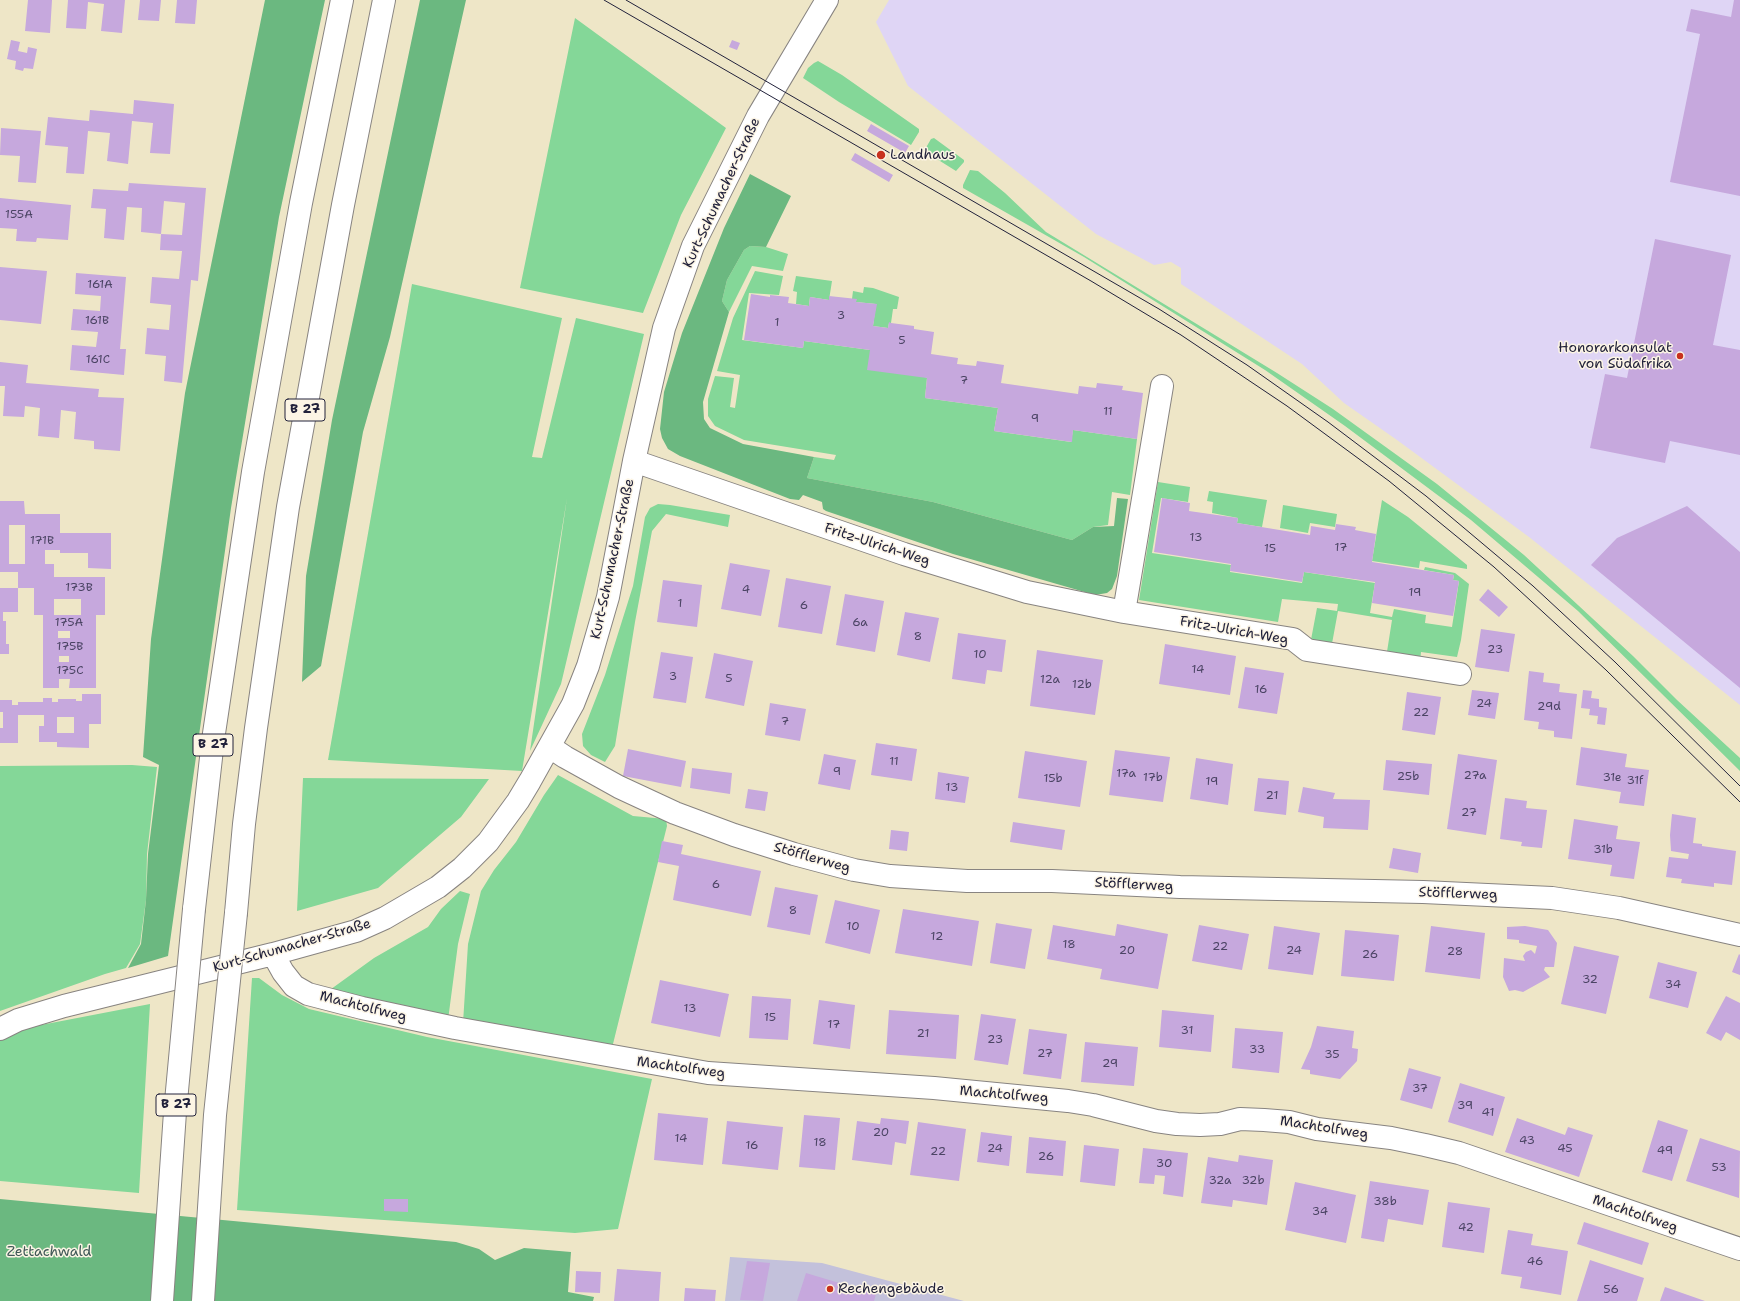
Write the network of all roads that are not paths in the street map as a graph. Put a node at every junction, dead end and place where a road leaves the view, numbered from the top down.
1 (342, 0) edge
2 (384, 0) edge
3 (827, 0) edge
4 (1162, 386) dead end
5 (634, 461) junction
6 (1124, 612) junction
7 (1460, 674) dead end
8 (550, 747) junction
9 (1740, 935) edge
10 (273, 954) junction
11 (0, 1029) edge
12 (1740, 1249) edge
13 (162, 1301) edge
14 (203, 1301) edge

1 - 13 main road, B 27, bridge
2 - 14 main road, B 27, bridge
3 - 5 main road, Kurt-Schumacher-Straße
4 - 6 main road
5 - 6 main road, Fritz-Ulrich-Weg
5 - 8 main road, Kurt-Schumacher-Straße
6 - 7 main road, Fritz-Ulrich-Weg
8 - 9 main road, Stöfflerweg
8 - 10 main road, Kurt-Schumacher-Straße
10 - 11 main road, Kurt-Schumacher-Straße
10 - 12 main road, Machtolfweg

